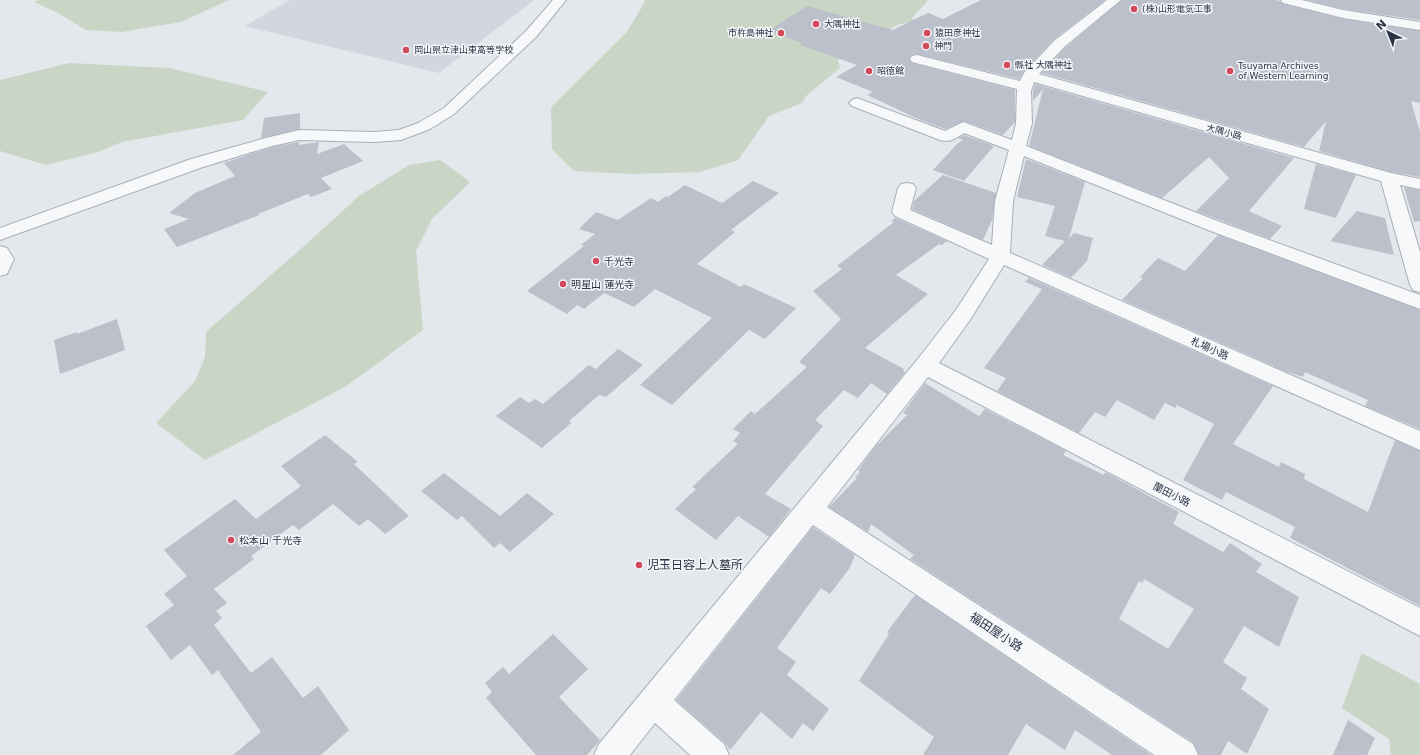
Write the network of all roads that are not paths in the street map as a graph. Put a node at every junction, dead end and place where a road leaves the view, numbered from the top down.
1 (560, 0) edge
2 (1115, 0) edge
3 (1287, 0) edge
4 (1348, 0) edge
5 (1352, 15) junction
6 (1420, 26) edge
7 (917, 59) dead end
8 (1027, 81) junction
9 (856, 103) dead end
10 (1017, 149) junction
11 (1389, 178) junction
12 (1420, 184) edge
13 (907, 188) dead end
14 (0, 234) edge
15 (0, 252) edge
16 (1000, 257) junction
17 (0, 270) edge
18 (1420, 285) edge
19 (1420, 302) edge
20 (925, 366) junction
21 (1420, 441) edge
22 (810, 509) junction
23 (1420, 623) edge
24 (654, 702) junction
25 (610, 755) edge
26 (713, 755) edge
27 (1182, 755) edge

1 - 14 street
2 - 8 street
3 - 5 street
4 - 5 street
5 - 6 street
7 - 8 street, 大隅小路
8 - 10 street
8 - 11 street, 大隅小路
9 - 10 street
10 - 16 street
10 - 19 street
11 - 12 street, 大隅小路
11 - 18 street
13 - 16 street, 札場小路
15 - 17 street
16 - 20 street
16 - 21 street, 札場小路
20 - 22 street
20 - 23 street, 蘭田小路
22 - 24 street
22 - 27 street, 福田屋小路
24 - 25 street
24 - 26 street

